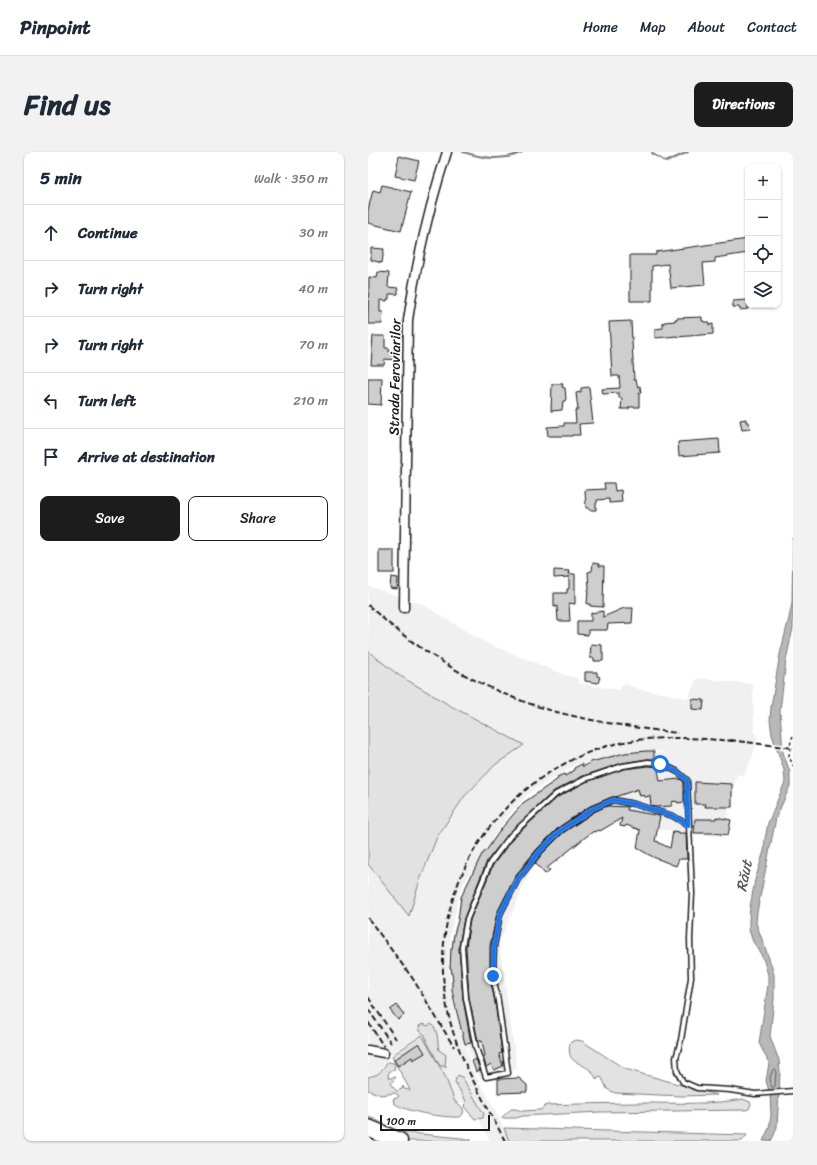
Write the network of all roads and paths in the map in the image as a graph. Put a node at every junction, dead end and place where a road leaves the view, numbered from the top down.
1 (447, 152) edge
2 (404, 608) dead end
3 (793, 736) edge
4 (793, 766) edge
5 (688, 825) junction
6 (368, 1050) edge
7 (384, 1053) dead end
8 (793, 1091) edge
9 (368, 1128) edge
10 (399, 1141) edge

1 - 2 street, Strada Feroviarilor
3 - 4 path
5 - 5 lane
5 - 8 lane
6 - 7 street
9 - 10 highway

